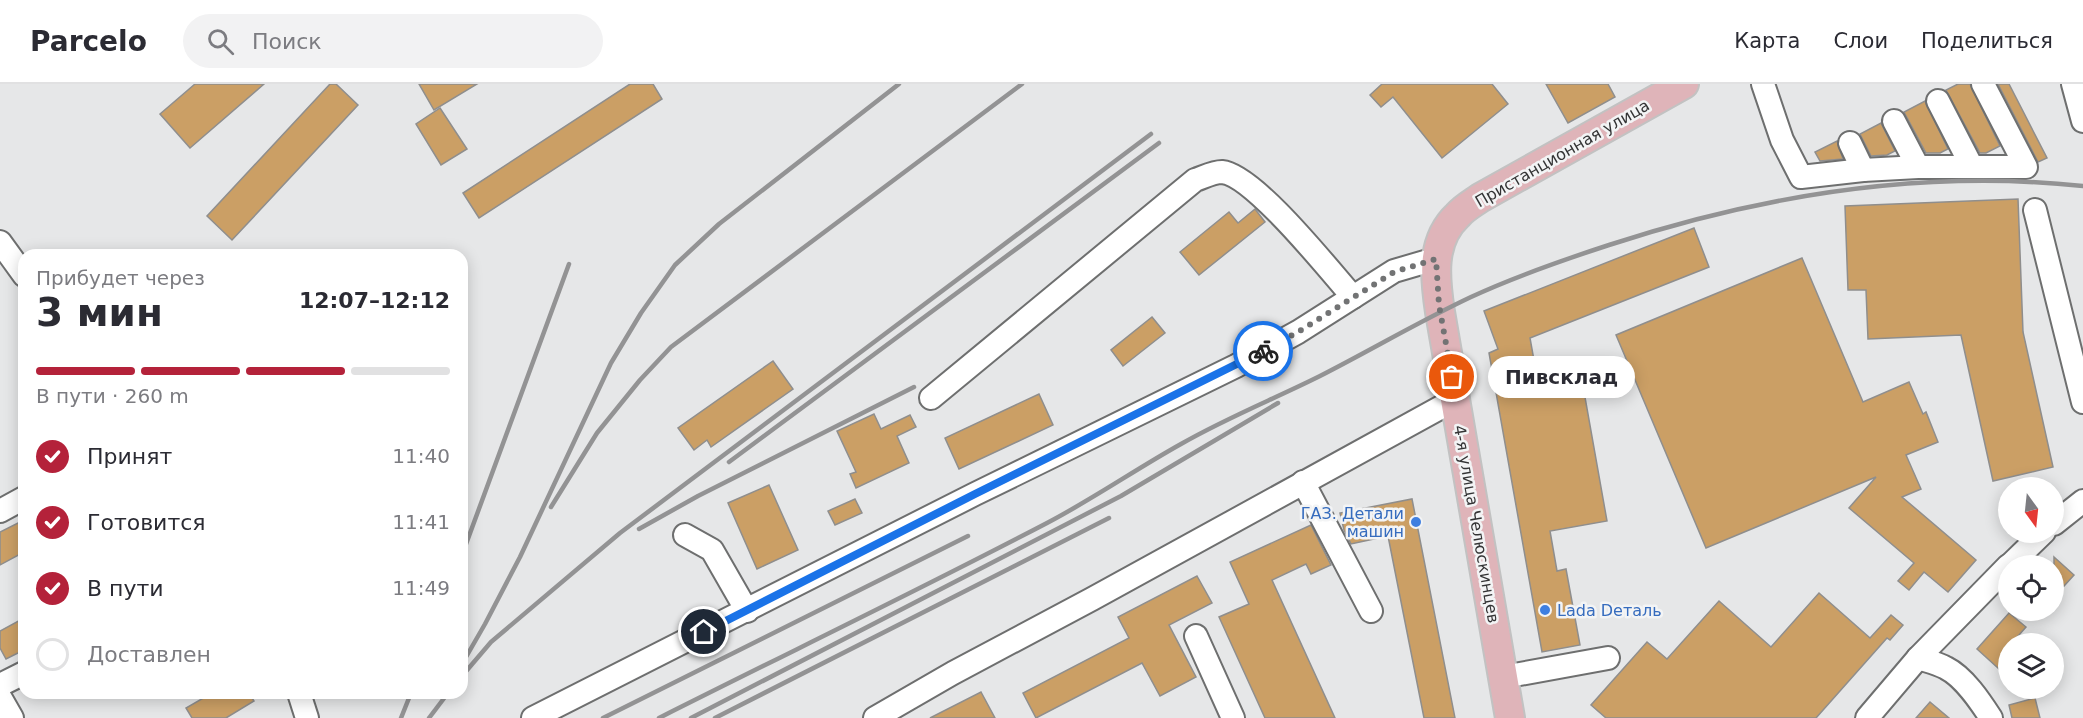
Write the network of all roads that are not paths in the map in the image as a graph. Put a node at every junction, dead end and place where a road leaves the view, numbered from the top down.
1 (1684, 84) edge
2 (1762, 84) edge
3 (1983, 84) edge
4 (2073, 84) edge
5 (1938, 101) dead end
6 (1894, 121) dead end
7 (2083, 121) edge
8 (1850, 143) dead end
9 (1918, 167) junction
10 (1972, 167) junction
11 (1863, 170) junction
12 (2035, 210) dead end
13 (0, 242) edge
14 (1436, 259) junction
15 (18, 267) edge
16 (1353, 297) junction
17 (931, 398) dead end
18 (1456, 399) junction
19 (2083, 402) edge
20 (1303, 482) junction
21 (18, 501) edge
22 (2083, 501) edge
23 (0, 511) edge
24 (2064, 516) edge
25 (685, 535) dead end
26 (2033, 543) edge
27 (2020, 555) edge
28 (1998, 577) edge
29 (747, 611) junction
30 (1371, 611) dead end
31 (1196, 636) dead end
32 (1608, 658) dead end
33 (1918, 658) junction
34 (18, 676) edge
35 (1503, 677) junction
36 (0, 685) edge
37 (0, 696) edge
38 (301, 699) edge
39 (12, 718) edge
40 (307, 718) edge
41 (533, 718) edge
42 (875, 718) edge
43 (1233, 718) edge
44 (1510, 718) edge
45 (1867, 718) edge
46 (1991, 718) edge

1 - 14 main road, Пристанционная улица
2 - 11 street
3 - 10 street
4 - 7 street
5 - 10 street
6 - 9 street
8 - 11 street
9 - 10 street
9 - 11 street
12 - 19 street
13 - 15 street
14 - 16 street
14 - 18 main road, 4-я улица Челюскинцев
16 - 17 street
16 - 29 street
18 - 20 street
18 - 35 main road, 4-я улица Челюскинцев
20 - 30 street
20 - 42 street
21 - 23 street
22 - 24 street
25 - 29 street
26 - 27 street
28 - 33 street
29 - 41 street
31 - 43 street
32 - 35 street
33 - 45 street
33 - 46 street
34 - 36 street
35 - 44 main road, 4-я улица Челюскинцев
37 - 39 street
38 - 40 street

